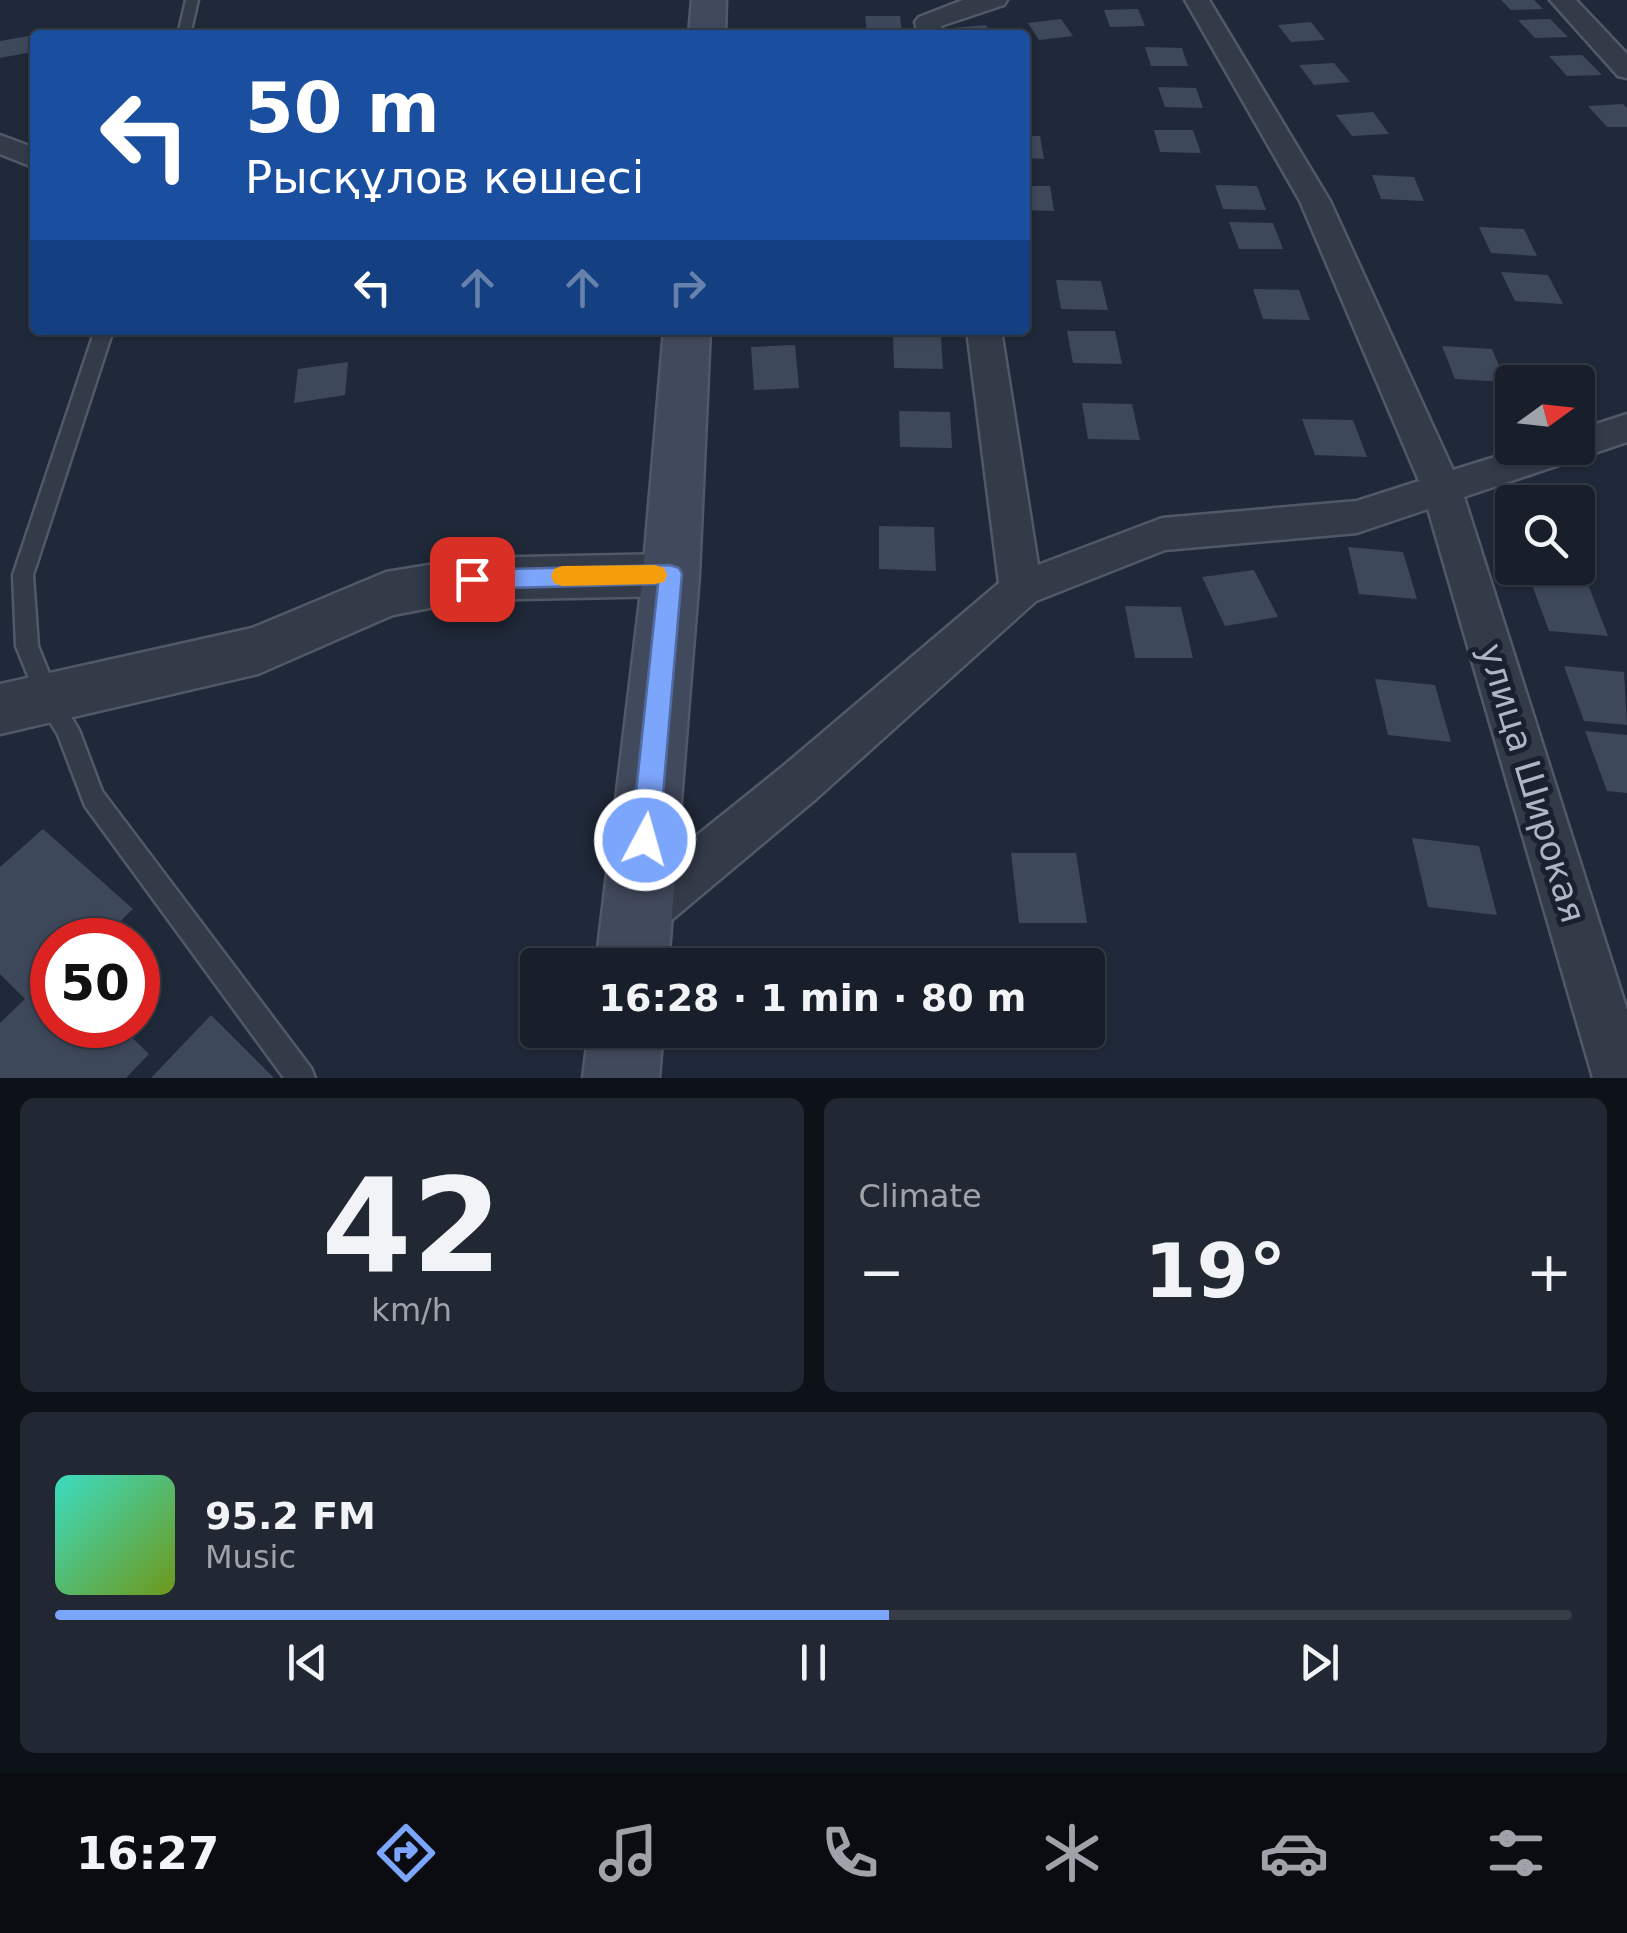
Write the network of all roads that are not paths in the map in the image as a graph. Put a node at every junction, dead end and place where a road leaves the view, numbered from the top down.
1 (192, 0) edge
2 (709, 0) edge
3 (983, 0) edge
4 (995, 0) edge
5 (1197, 0) edge
6 (1562, 0) edge
7 (185, 30) edge
8 (707, 30) edge
9 (930, 30) edge
10 (1627, 70) edge
11 (0, 144) edge
12 (30, 156) edge
13 (102, 335) edge
14 (687, 335) edge
15 (985, 335) edge
16 (1627, 428) edge
17 (1595, 438) edge
18 (1515, 465) edge
19 (1442, 489) junction
20 (670, 574) junction
21 (1021, 590) junction
22 (24, 704) edge
23 (635, 940) edge
24 (624, 1048) edge
25 (301, 1078) edge
26 (621, 1078) edge
27 (1621, 1078) edge

1 - 7 lane
2 - 8 main road
3 - 4 street
3 - 9 street
5 - 19 street, улица Широкая
6 - 10 street
11 - 12 street
13 - 22 lane
14 - 20 main road
15 - 21 street
16 - 17 street
18 - 19 street
19 - 21 street
19 - 27 street, улица Широкая
20 - 22 street
20 - 23 main road
21 - 23 street
22 - 25 lane
24 - 26 main road

